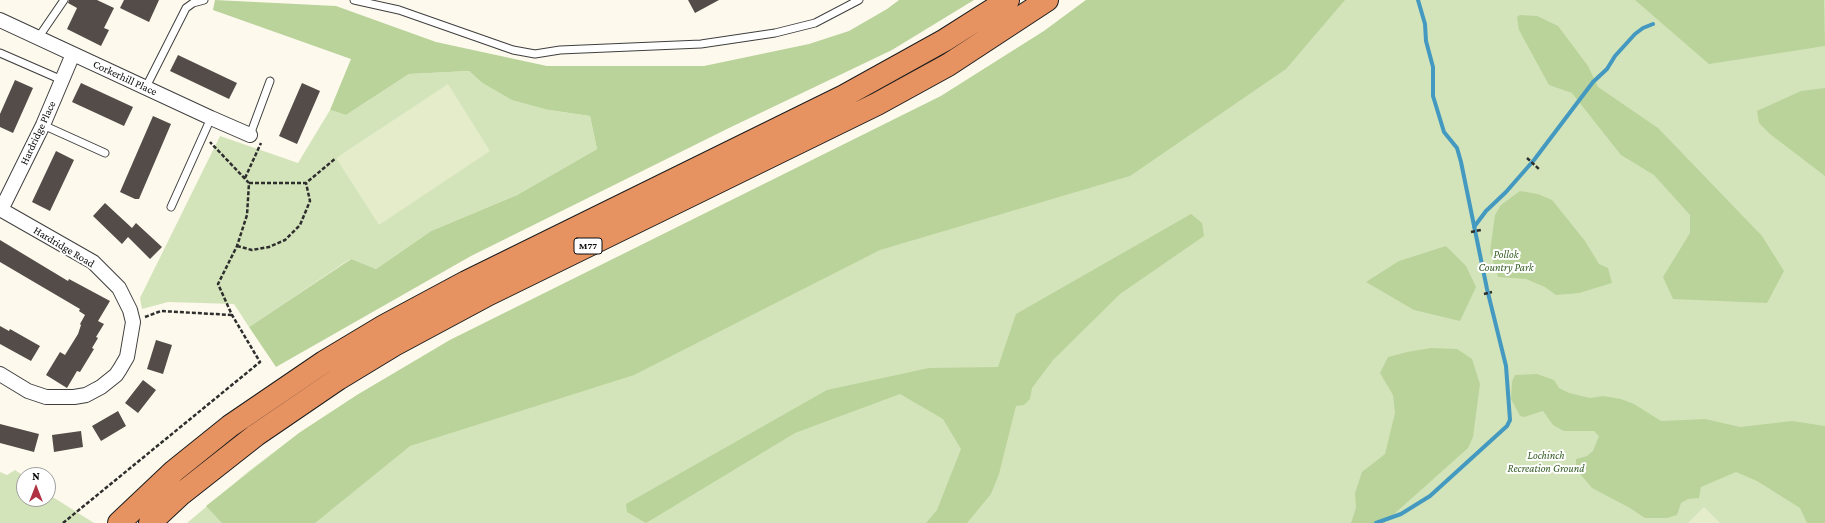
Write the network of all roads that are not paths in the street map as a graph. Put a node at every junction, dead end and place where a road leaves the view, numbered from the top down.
1 (64, 0) edge
2 (204, 0) edge
3 (354, 0) edge
4 (859, 0) edge
5 (1008, 0) edge
6 (1047, 0) edge
7 (0, 20) edge
8 (38, 38) junction
9 (0, 53) edge
10 (73, 54) junction
11 (62, 80) junction
12 (270, 81) dead end
13 (146, 87) junction
14 (211, 118) junction
15 (43, 124) junction
16 (250, 135) joint
17 (105, 153) dead end
18 (171, 207) dead end
19 (1, 210) edge
20 (0, 374) edge
21 (119, 523) edge
22 (150, 523) edge

1 - 8 lane
2 - 13 lane
3 - 4 lane
5 - 21 highway, M77
6 - 22 highway, M77
7 - 8 street, Corkerhill Place
8 - 10 street, Corkerhill Place
9 - 11 lane
10 - 11 street, Hardridge Place
10 - 13 street, Corkerhill Place
11 - 15 street, Hardridge Place
12 - 16 lane
13 - 14 street, Corkerhill Place
14 - 16 street, Corkerhill Place
14 - 18 lane
15 - 17 lane
15 - 19 street, Hardridge Place
19 - 20 street, Hardridge Road

